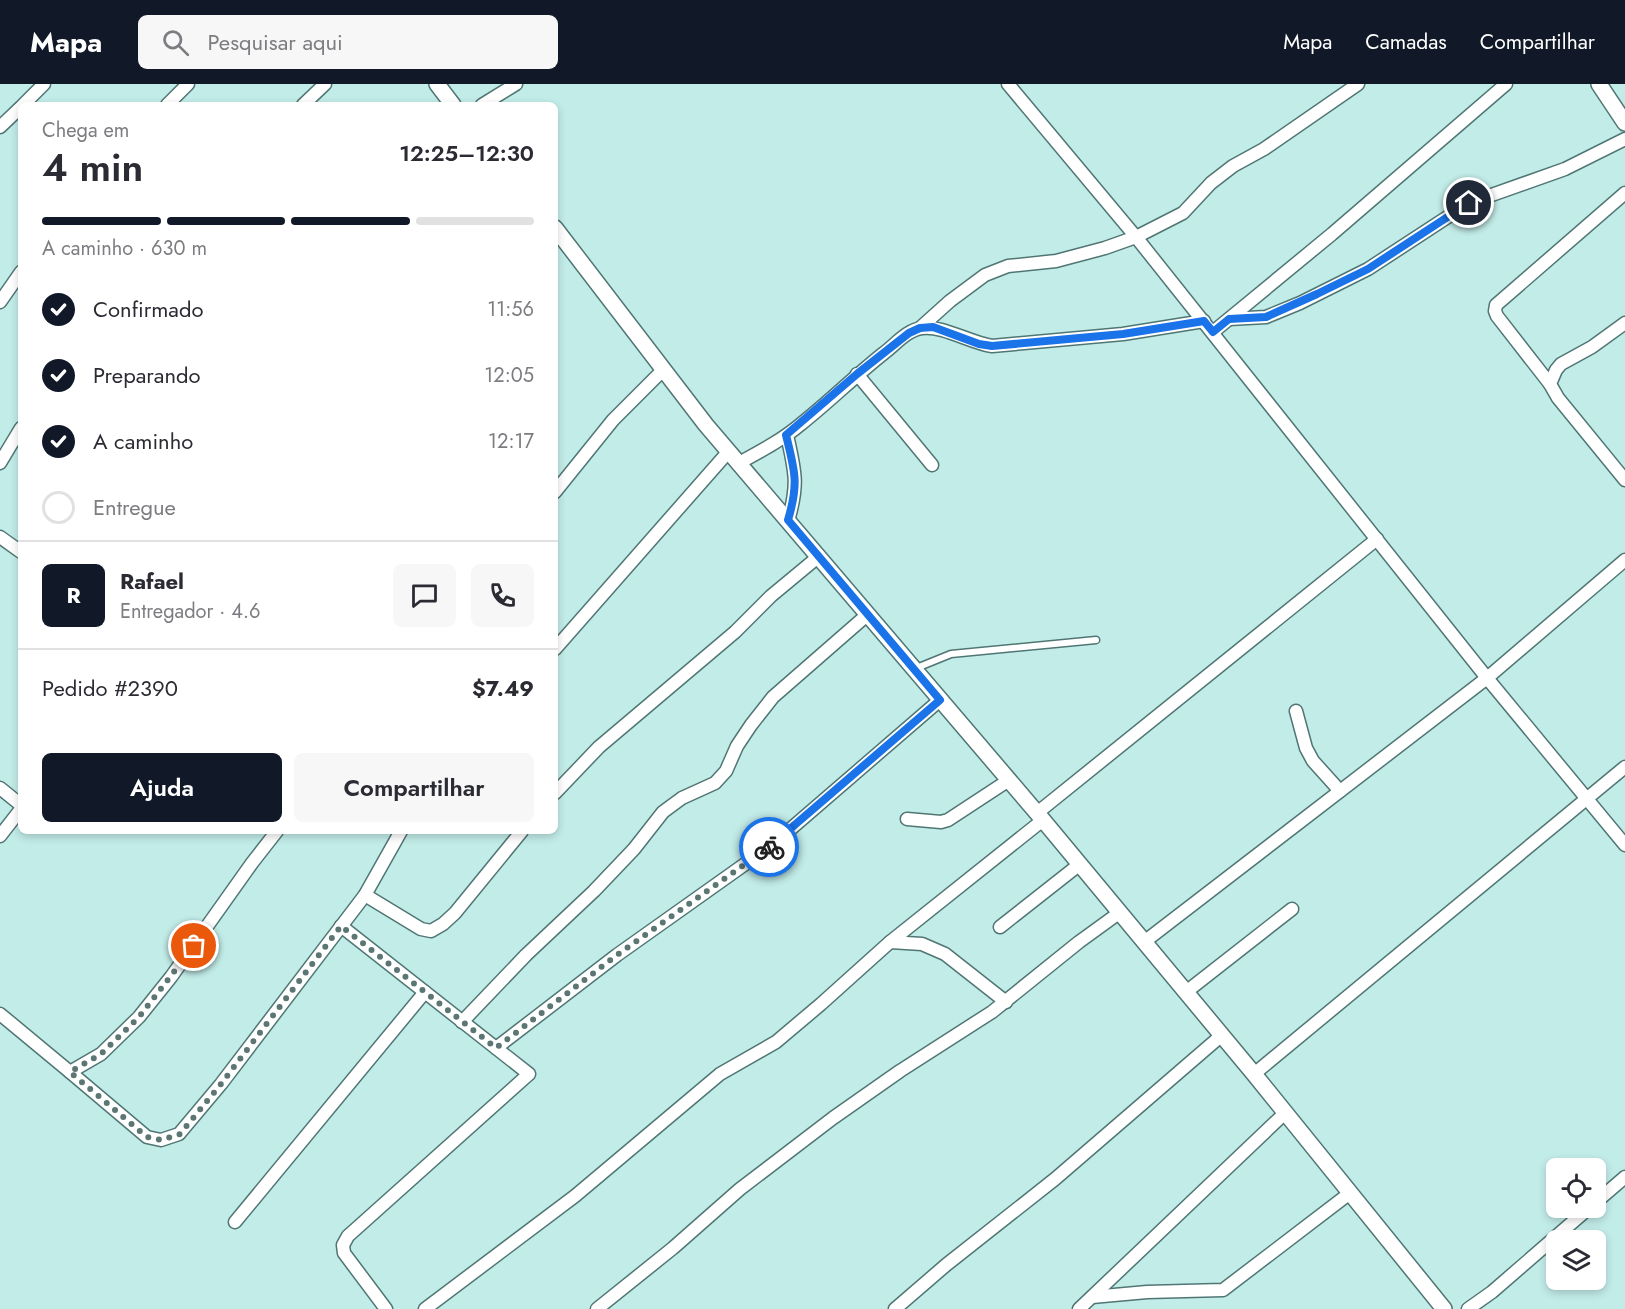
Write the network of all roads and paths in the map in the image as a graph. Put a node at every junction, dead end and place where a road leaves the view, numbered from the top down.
1 (188, 84) edge
2 (325, 84) edge
3 (437, 84) edge
4 (516, 84) edge
5 (1008, 84) edge
6 (1358, 84) edge
7 (1506, 84) edge
8 (1599, 84) edge
9 (41, 85) edge
10 (26, 102) edge
11 (170, 102) edge
12 (306, 102) edge
13 (451, 102) edge
14 (487, 102) edge
15 (18, 110) edge
16 (1625, 123) edge
17 (0, 127) edge
18 (1625, 139) edge
19 (1625, 193) edge
20 (558, 232) edge
21 (1136, 237) junction
22 (18, 276) edge
23 (0, 302) edge
24 (1229, 319) junction
25 (1204, 321) junction
26 (1625, 322) edge
27 (920, 328) junction
28 (1213, 332) junction
29 (664, 369) junction
30 (857, 374) junction
31 (1550, 384) junction
32 (18, 434) edge
33 (786, 435) junction
34 (729, 451) junction
35 (0, 463) edge
36 (739, 463) junction
37 (932, 465) dead end
38 (1625, 480) edge
39 (558, 488) edge
40 (788, 520) junction
41 (0, 537) edge
42 (1377, 539) junction
43 (18, 550) edge
44 (818, 557) junction
45 (1625, 560) edge
46 (867, 615) junction
47 (1096, 640) dead end
48 (558, 646) edge
49 (913, 670) junction
50 (1486, 678) junction
51 (940, 700) junction
52 (1296, 711) dead end
53 (1625, 767) edge
54 (1009, 780) junction
55 (0, 788) edge
56 (558, 790) edge
57 (1340, 791) junction
58 (1587, 798) junction
59 (18, 804) edge
60 (18, 811) edge
61 (1040, 817) junction
62 (907, 819) dead end
63 (275, 834) edge
64 (398, 834) edge
65 (520, 834) edge
66 (0, 836) edge
67 (1625, 845) edge
68 (1080, 864) junction
69 (365, 895) junction
70 (1292, 909) dead end
71 (1119, 913) junction
72 (341, 926) junction
73 (1000, 927) dead end
74 (890, 942) junction
75 (1144, 942) junction
76 (425, 992) junction
77 (1186, 992) junction
78 (1006, 1002) junction
79 (0, 1014) edge
80 (462, 1022) junction
81 (1222, 1035) junction
82 (496, 1048) junction
83 (70, 1072) junction
84 (1254, 1074) junction
85 (1285, 1113) junction
86 (1625, 1178) edge
87 (1350, 1193) junction
88 (1606, 1194) edge
89 (1577, 1218) edge
90 (235, 1222) dead end
91 (1092, 1297) junction
92 (1438, 1307) edge
93 (386, 1309) edge
94 (425, 1309) edge
95 (597, 1309) edge
96 (895, 1309) edge
97 (1079, 1309) edge
98 (1468, 1309) edge

1 - 11 street
2 - 12 street
3 - 13 street
4 - 14 street
5 - 21 street
6 - 21 street
7 - 24 street
8 - 16 street
9 - 10 street
15 - 17 street
18 - 24 street
19 - 31 street
20 - 29 street
21 - 25 street
21 - 27 street
22 - 23 street
24 - 28 street
25 - 27 street
25 - 28 street
26 - 31 street
27 - 30 street
28 - 42 street
29 - 34 street
29 - 39 street
30 - 33 street
30 - 37 street
31 - 38 street
32 - 35 street
33 - 36 street
33 - 40 street
34 - 36 street
34 - 48 street
36 - 40 street
40 - 44 street
41 - 43 street
42 - 50 street
42 - 61 street
44 - 46 street
44 - 56 street
45 - 50 street
46 - 49 street
46 - 80 street
47 - 49 lane
49 - 51 street
50 - 57 street
50 - 58 street
51 - 54 street
51 - 82 street
52 - 57 street
53 - 58 street
54 - 61 street
54 - 62 street
55 - 59 street
57 - 75 street
58 - 67 street
58 - 84 street
60 - 66 street
61 - 68 street
61 - 74 street
63 - 83 street
64 - 69 street
65 - 69 street
68 - 71 street
68 - 73 street
69 - 72 street
70 - 77 street
71 - 75 street
71 - 78 street
72 - 76 street
72 - 83 street
74 - 78 street
74 - 94 street
75 - 77 street
76 - 80 street
76 - 90 street
77 - 81 street
78 - 95 street
79 - 83 street
80 - 82 street
81 - 84 street
81 - 96 street
82 - 93 street
84 - 85 street
85 - 87 street
85 - 91 street
86 - 88 street
87 - 91 street
87 - 92 street
89 - 98 street
91 - 97 street

